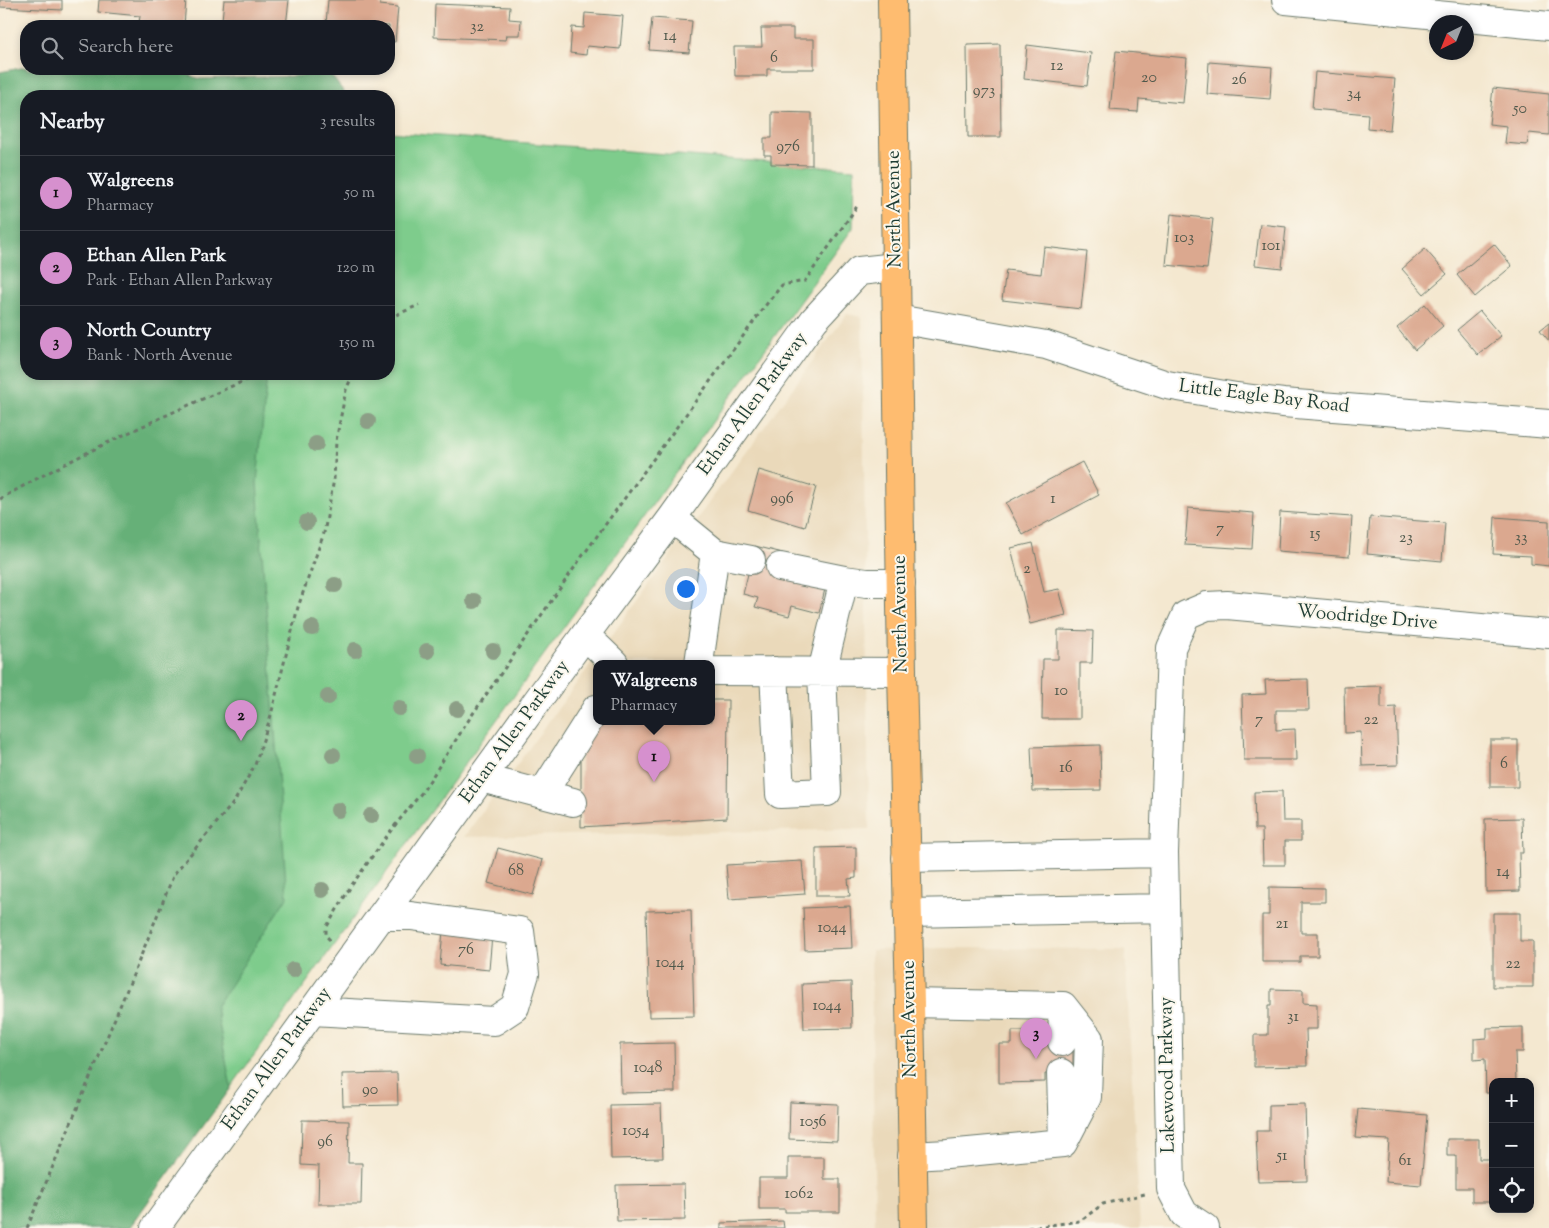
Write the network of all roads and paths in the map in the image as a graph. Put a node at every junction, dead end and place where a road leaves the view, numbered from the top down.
1 (892, 0) edge
2 (1286, 0) edge
3 (1549, 26) edge
4 (858, 204) dead end
5 (896, 267) junction
6 (419, 305) dead end
7 (395, 317) edge
8 (897, 319) junction
9 (246, 380) edge
10 (350, 380) edge
11 (1549, 424) edge
12 (0, 499) edge
13 (672, 518) junction
14 (716, 553) junction
15 (751, 560) dead end
16 (780, 566) dead end
17 (844, 580) junction
18 (901, 582) junction
19 (1186, 615) joint
20 (1549, 634) edge
21 (585, 635) junction
22 (611, 660) edge
23 (699, 660) edge
24 (715, 671) edge
25 (774, 671) junction
26 (822, 672) junction
27 (902, 672) junction
28 (593, 714) edge
29 (481, 778) junction
30 (542, 794) junction
31 (573, 802) dead end
32 (1164, 853) junction
33 (906, 858) junction
34 (1165, 908) junction
35 (908, 912) junction
36 (381, 916) junction
37 (336, 946) dead end
38 (910, 1003) junction
39 (1063, 1006) junction
40 (312, 1011) junction
41 (1062, 1042) dead end
42 (1061, 1073) dead end
43 (1063, 1143) junction
44 (912, 1156) junction
45 (1171, 1189) junction
46 (27, 1228) edge
47 (155, 1228) edge
48 (914, 1228) edge
49 (1028, 1228) edge
50 (1205, 1228) edge

1 - 5 main road, North Avenue
2 - 3 street
4 - 37 path
5 - 8 main road, North Avenue
5 - 13 street, Ethan Allen Parkway
6 - 7 path
8 - 11 street, Little Eagle Bay Road
8 - 18 main road, North Avenue
9 - 12 path
10 - 46 path
13 - 14 street
13 - 21 street, Ethan Allen Parkway
14 - 15 street
14 - 23 street
16 - 17 street
17 - 18 street
17 - 26 street
18 - 27 main road, North Avenue
19 - 20 street, Woodridge Drive
19 - 32 street, Lakewood Parkway
21 - 22 street
21 - 29 street, Ethan Allen Parkway
24 - 25 street
25 - 26 street
25 - 26 street
26 - 27 street
27 - 33 main road, North Avenue
28 - 30 street
29 - 30 street
29 - 36 street, Ethan Allen Parkway
30 - 31 street
32 - 33 street
32 - 34 street, Lakewood Parkway
33 - 35 main road, North Avenue
34 - 35 street
34 - 45 street, Lakewood Parkway
35 - 38 main road, North Avenue
36 - 40 street, Ethan Allen Parkway
36 - 40 street
38 - 39 street
38 - 44 main road, North Avenue
39 - 41 street
39 - 43 street
40 - 47 street, Ethan Allen Parkway
42 - 43 street
43 - 44 street
44 - 48 main road, North Avenue
45 - 49 path
45 - 50 street, Lakewood Parkway

